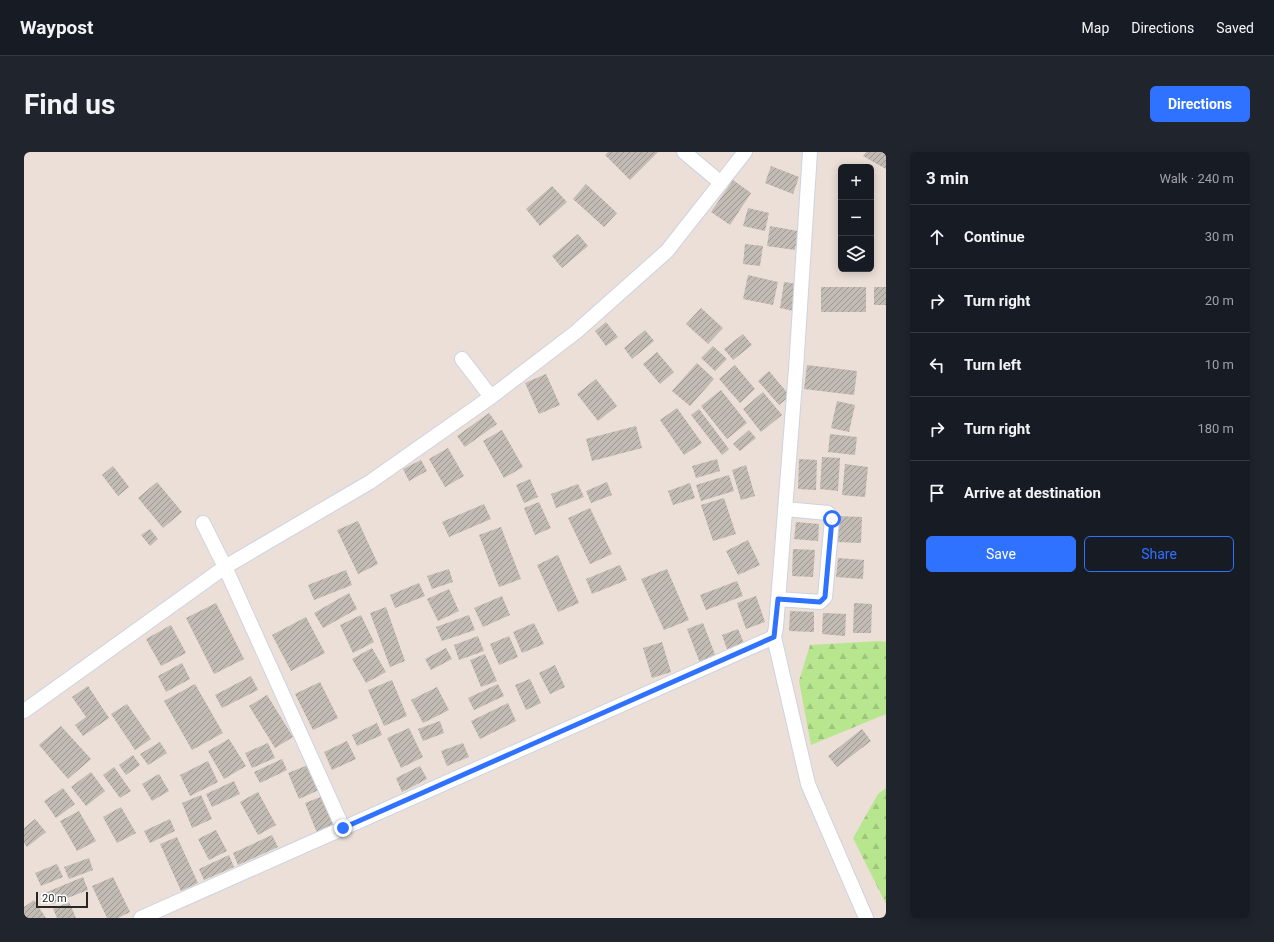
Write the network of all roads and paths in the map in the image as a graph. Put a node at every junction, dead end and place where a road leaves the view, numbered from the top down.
1 (684, 152) edge
2 (745, 152) edge
3 (810, 152) edge
4 (721, 184) junction
5 (462, 360) dead end
6 (491, 396) junction
7 (785, 509) junction
8 (203, 523) dead end
9 (225, 567) junction
10 (778, 599) junction
11 (774, 637) junction
12 (24, 711) edge
13 (343, 828) junction
14 (141, 918) edge
15 (866, 918) edge

1 - 4 street
2 - 4 street
3 - 7 street
4 - 6 street
5 - 6 street
6 - 9 street
7 - 10 street
7 - 10 street
8 - 9 street
9 - 12 street
9 - 13 street
10 - 11 street
11 - 13 street
11 - 15 street
13 - 14 street

